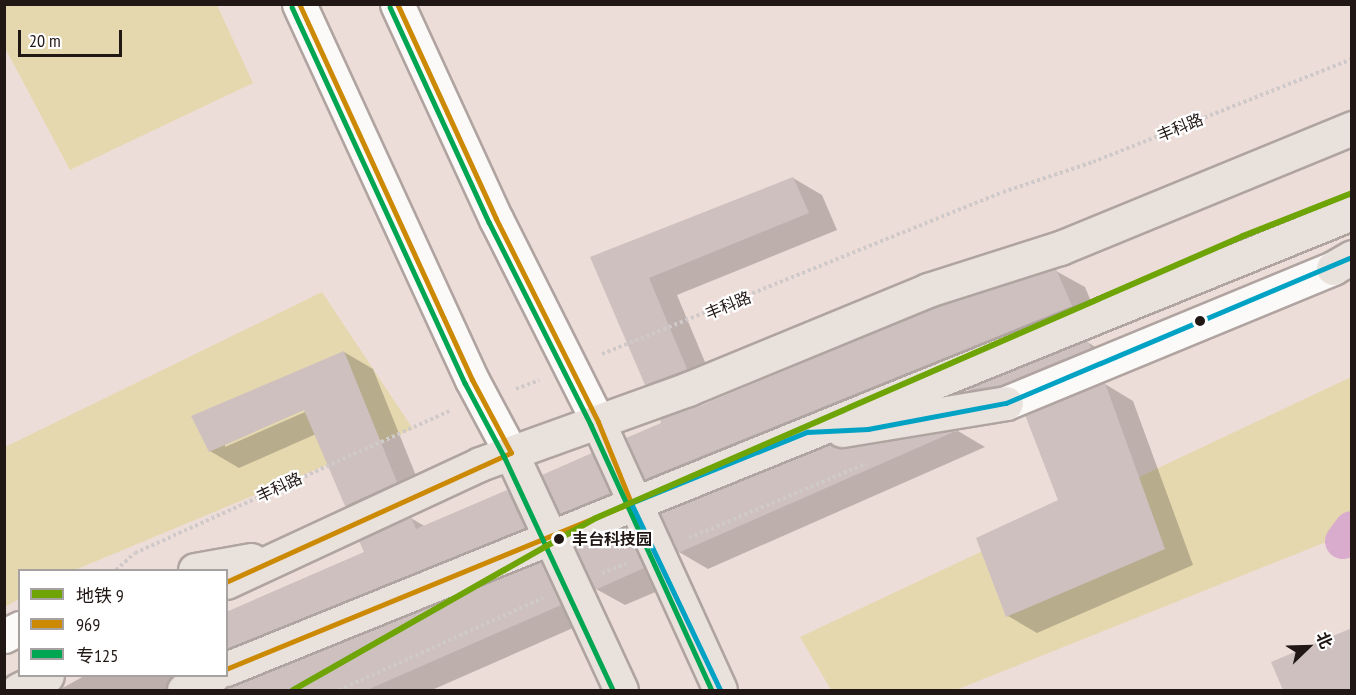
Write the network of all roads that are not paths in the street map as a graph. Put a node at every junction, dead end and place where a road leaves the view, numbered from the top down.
1 (299, 4) edge
2 (397, 4) edge
3 (1352, 128) edge
4 (1352, 213) edge
5 (1342, 262) edge
6 (1006, 403) joint
7 (598, 422) junction
8 (807, 432) junction
9 (511, 453) junction
10 (632, 503) junction
11 (549, 537) junction
12 (291, 552) junction
13 (200, 569) edge
14 (228, 581) edge
15 (18, 629) edge
16 (4, 636) edge
17 (228, 668) edge
18 (43, 677) edge
19 (209, 677) edge
20 (18, 690) edge
21 (184, 690) edge
22 (621, 690) edge
23 (720, 690) edge

1 - 9 street
2 - 7 street
3 - 7 main road
4 - 8 main road
5 - 6 street
6 - 8 main road
7 - 9 main road
7 - 10 main road
8 - 10 main road
9 - 11 main road
9 - 12 main road
10 - 11 main road
10 - 23 main road
11 - 17 main road
11 - 22 main road
12 - 13 main road
12 - 14 main road
15 - 16 street
18 - 20 main road
19 - 21 main road

